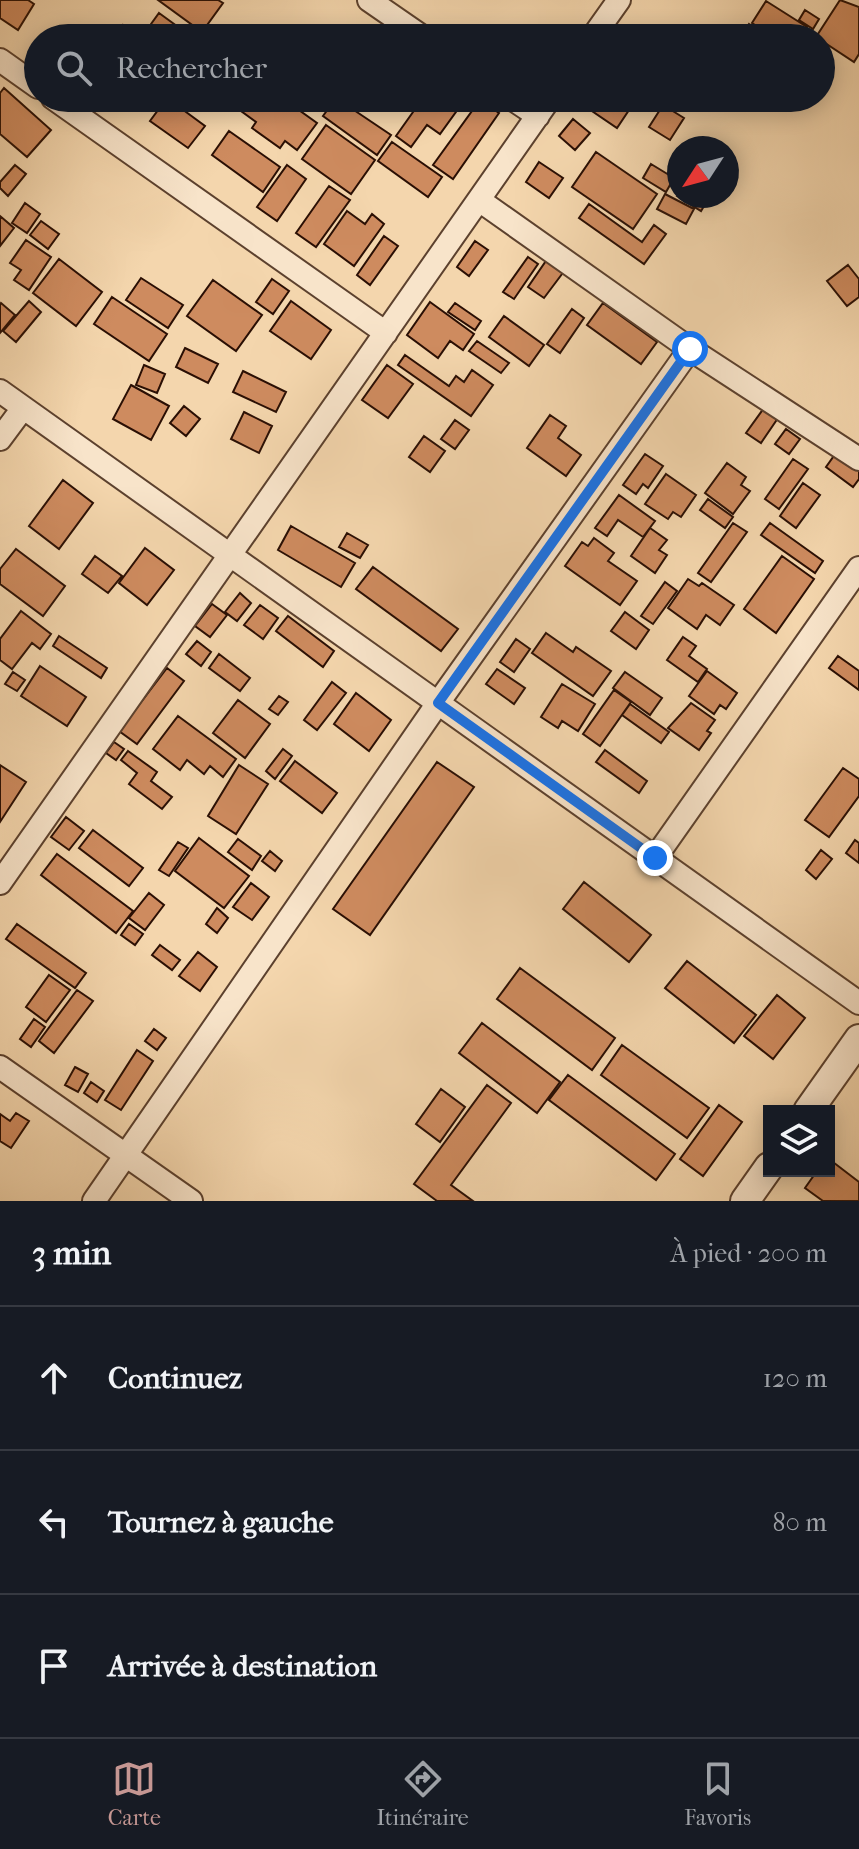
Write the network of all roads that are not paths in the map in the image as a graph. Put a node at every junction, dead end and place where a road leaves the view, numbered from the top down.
1 (369, 0) edge
2 (619, 0) edge
3 (404, 24) edge
4 (602, 24) edge
5 (0, 60) edge
6 (24, 77) edge
7 (73, 112) edge
8 (541, 112) edge
9 (479, 200) junction
10 (386, 333) junction
11 (690, 349) junction
12 (0, 391) edge
13 (23, 408) junction
14 (0, 439) edge
15 (859, 459) edge
16 (230, 555) junction
17 (859, 568) edge
18 (438, 703) junction
19 (655, 858) junction
20 (0, 883) edge
21 (859, 1003) edge
22 (859, 1039) edge
23 (0, 1067) edge
24 (812, 1105) edge
25 (127, 1156) junction
26 (763, 1176) edge
27 (94, 1201) edge
28 (191, 1201) edge
29 (745, 1201) edge

1 - 3 street
2 - 4 street
5 - 6 street
7 - 10 street
8 - 9 street
9 - 10 street
9 - 11 street
10 - 16 street
11 - 15 street
11 - 18 street
12 - 13 street
13 - 14 street
13 - 16 street
16 - 18 street
16 - 20 street
17 - 19 street
18 - 19 street
18 - 25 street
19 - 21 street
22 - 24 street
23 - 25 street
25 - 27 street
25 - 28 street
26 - 29 street

